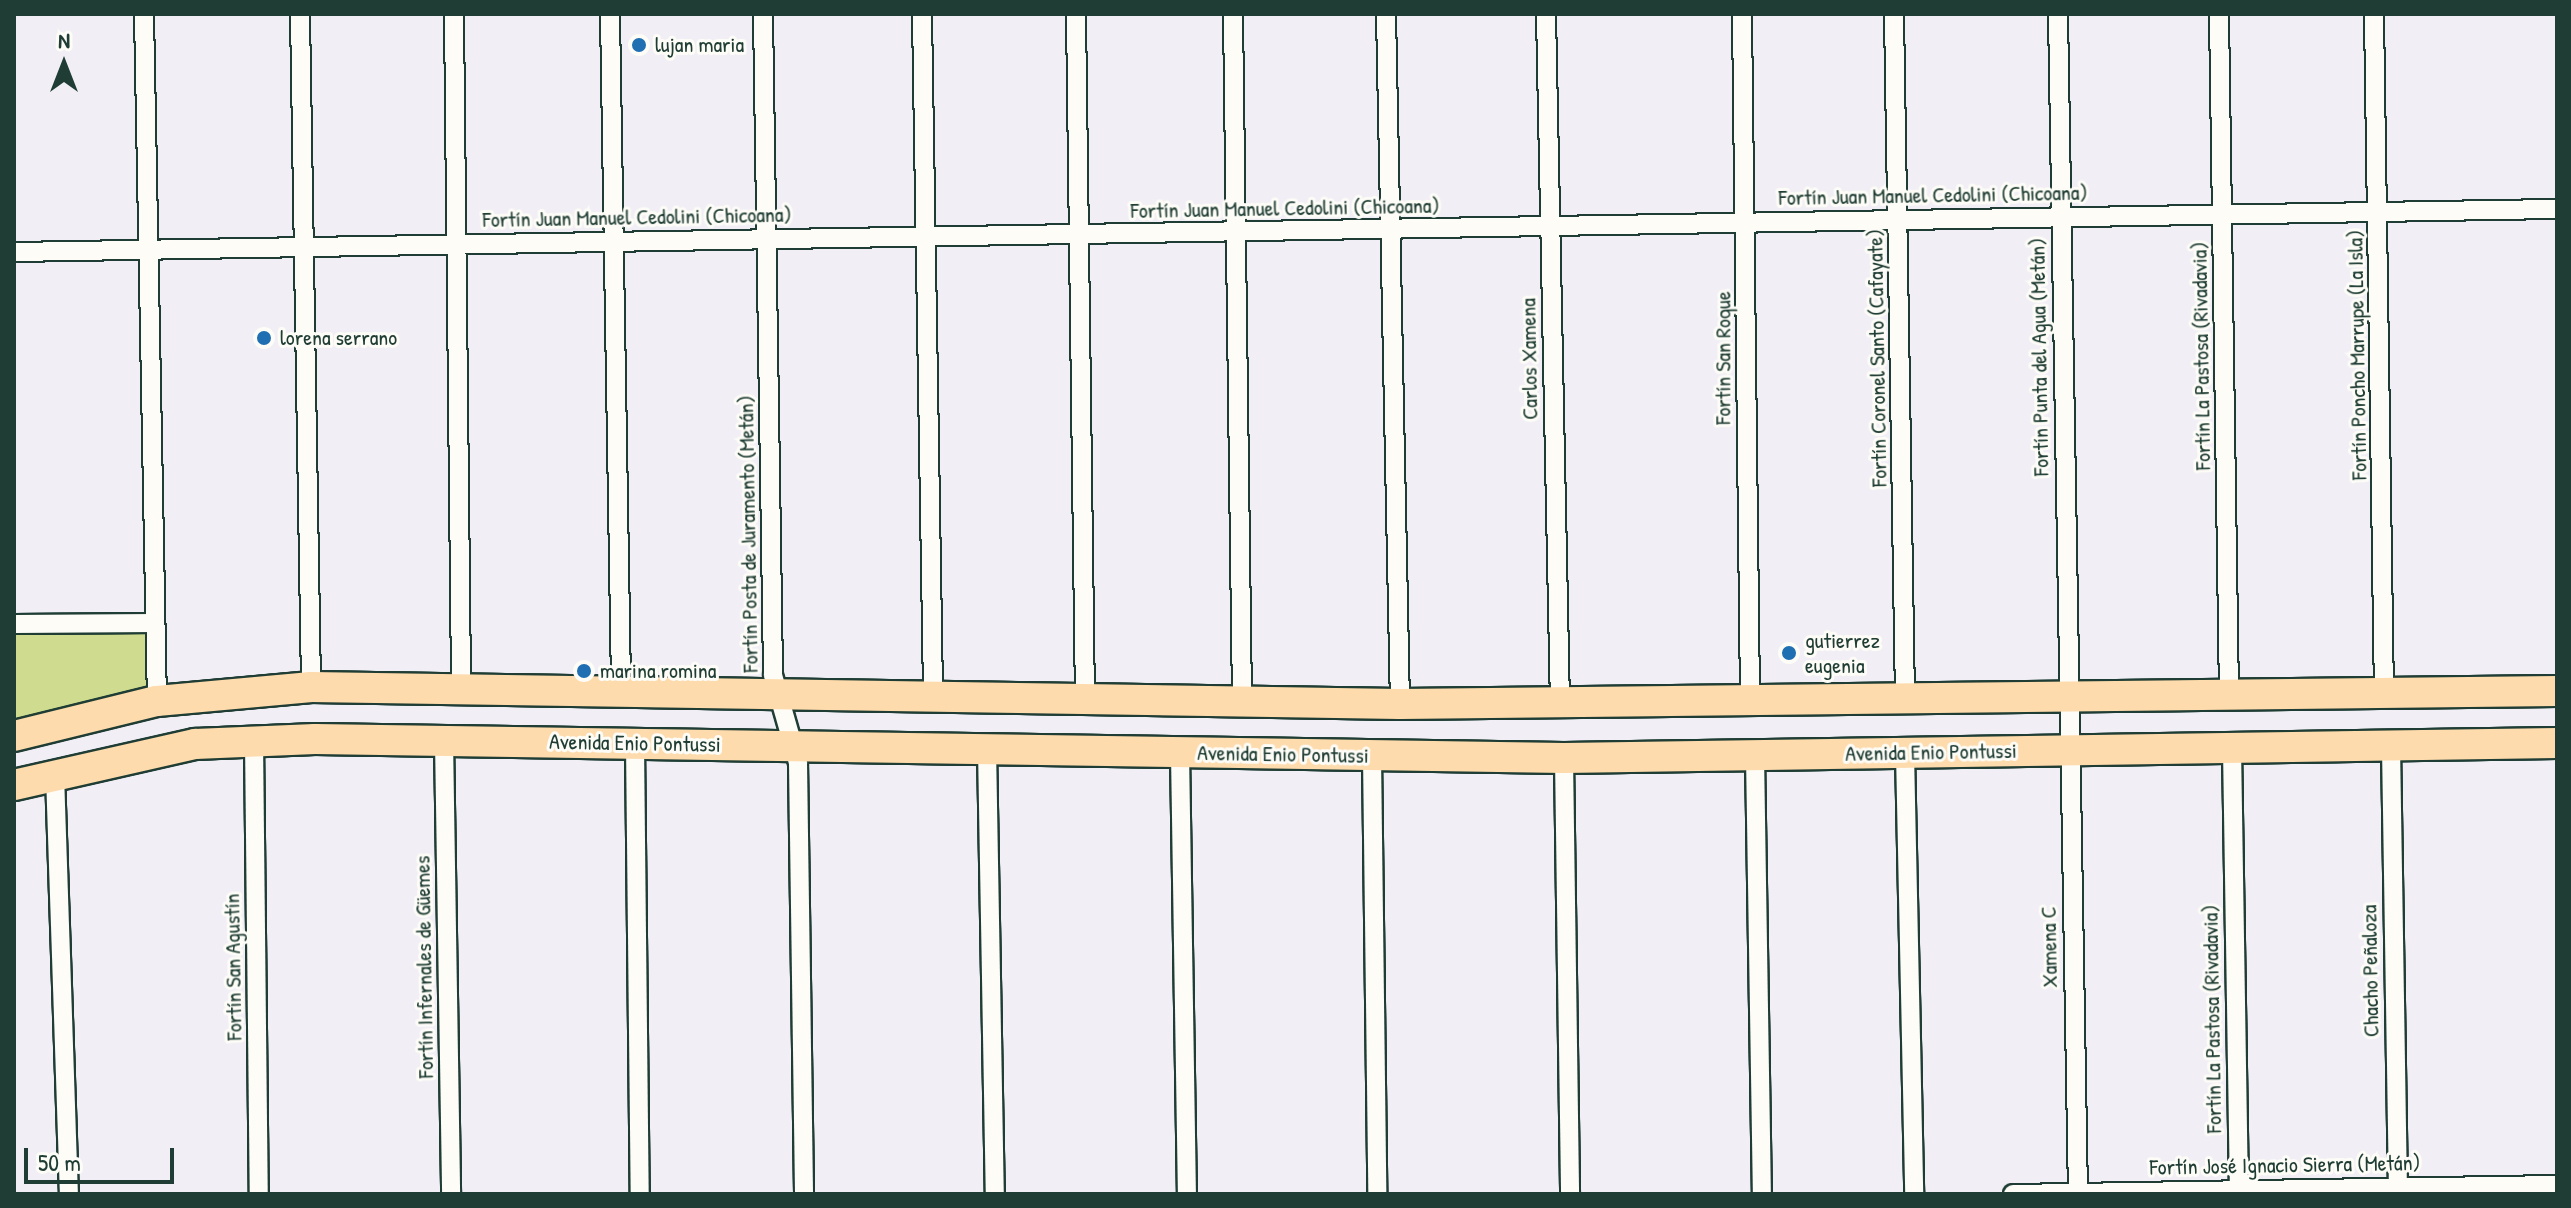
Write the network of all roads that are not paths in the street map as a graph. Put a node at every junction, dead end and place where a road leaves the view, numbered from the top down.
1 (144, 14) edge
2 (300, 14) edge
3 (454, 14) edge
4 (610, 14) edge
5 (763, 14) edge
6 (922, 14) edge
7 (1076, 14) edge
8 (1233, 14) edge
9 (1386, 14) edge
10 (1546, 14) edge
11 (1742, 14) edge
12 (1894, 14) edge
13 (2058, 14) edge
14 (2219, 14) edge
15 (2374, 14) edge
16 (2557, 209) edge
17 (2379, 213) junction
18 (2223, 215) junction
19 (1899, 218) junction
20 (2062, 218) junction
21 (1747, 221) junction
22 (1550, 229) junction
23 (1390, 230) junction
24 (1237, 233) junction
25 (1078, 234) junction
26 (924, 236) junction
27 (613, 239) junction
28 (766, 239) junction
29 (456, 244) junction
30 (302, 248) junction
31 (146, 251) junction
32 (14, 252) edge
33 (155, 623) junction
34 (14, 624) edge
35 (461, 686) junction
36 (311, 687) junction
37 (621, 688) junction
38 (2557, 691) edge
39 (776, 693) junction
40 (933, 695) junction
41 (2384, 695) junction
42 (2229, 697) junction
43 (1085, 698) junction
44 (1242, 699) junction
45 (2068, 700) junction
46 (157, 701) junction
47 (1750, 701) junction
48 (1905, 701) junction
49 (1400, 704) junction
50 (1560, 704) junction
51 (14, 736) edge
52 (254, 740) junction
53 (444, 740) junction
54 (2557, 743) edge
55 (635, 744) junction
56 (795, 745) junction
57 (2391, 746) junction
58 (987, 748) junction
59 (2232, 748) junction
60 (2069, 751) junction
61 (1180, 753) junction
62 (1905, 753) junction
63 (1372, 755) junction
64 (1755, 755) junction
65 (1564, 758) junction
66 (55, 775) junction
67 (14, 785) edge
68 (2557, 1185) edge
69 (2398, 1190) edge
70 (2239, 1192) edge
71 (2078, 1193) edge
72 (69, 1194) edge
73 (259, 1194) edge
74 (451, 1194) edge
75 (640, 1194) edge
76 (804, 1194) edge
77 (995, 1194) edge
78 (1187, 1194) edge
79 (1377, 1194) edge
80 (1570, 1194) edge
81 (1762, 1194) edge
82 (1914, 1194) edge
83 (2013, 1194) edge

1 - 31 street
2 - 30 street
3 - 29 street
4 - 27 street
5 - 28 street, Fortín Posta de Juramento (Metán)
6 - 26 street
7 - 25 street
8 - 24 street
9 - 23 street
10 - 22 street, Carlos Xamena
11 - 21 street, Fortín San Roque
12 - 19 street, Fortín Coronel Santo (Cafayate)
13 - 20 street, Fortín Punta del Agua (Metán)
14 - 18 street, Fortín La Pastosa (Rivadavia)
15 - 17 street, Fortín Poncho Marrupe (La Isla)
16 - 17 street, Fortín Juan Manuel Cedolini (Chicoana)
17 - 18 street, Fortín Juan Manuel Cedolini (Chicoana)
17 - 41 street, Fortín Poncho Marrupe (La Isla)
18 - 20 street, Fortín Juan Manuel Cedolini (Chicoana)
18 - 42 street, Fortín La Pastosa (Rivadavia)
19 - 20 street, Fortín Juan Manuel Cedolini (Chicoana)
19 - 21 street, Fortín Juan Manuel Cedolini (Chicoana)
19 - 48 street, Fortín Coronel Santo (Cafayate)
20 - 45 street, Fortín Punta del Agua (Metán)
21 - 22 street, Fortín Juan Manuel Cedolini (Chicoana)
21 - 47 street, Fortín San Roque
22 - 23 street, Fortín Juan Manuel Cedolini (Chicoana)
22 - 50 street, Carlos Xamena
23 - 24 street, Fortín Juan Manuel Cedolini (Chicoana)
23 - 49 street
24 - 25 street, Fortín Juan Manuel Cedolini (Chicoana)
24 - 44 street
25 - 26 street, Fortín Juan Manuel Cedolini (Chicoana)
25 - 43 street
26 - 28 street, Fortín Juan Manuel Cedolini (Chicoana)
26 - 40 street
27 - 28 street, Fortín Juan Manuel Cedolini (Chicoana)
27 - 29 street, Fortín Juan Manuel Cedolini (Chicoana)
27 - 37 street
28 - 39 street, Fortín Posta de Juramento (Metán)
29 - 30 street, Fortín Juan Manuel Cedolini (Chicoana)
29 - 35 street
30 - 31 street, Fortín Juan Manuel Cedolini (Chicoana)
30 - 36 street
31 - 32 street, Fortín Juan Manuel Cedolini (Chicoana)
31 - 33 street
33 - 34 street
33 - 46 street
35 - 36 main road
35 - 37 main road
36 - 46 main road
37 - 39 main road
38 - 41 main road
39 - 40 main road
39 - 56 street, Fortín Posta de Juramento (Metán)
40 - 43 main road
41 - 42 main road
42 - 45 main road
43 - 44 main road
44 - 49 main road
45 - 48 main road
45 - 60 street, Xamena C
46 - 51 main road
47 - 48 main road
47 - 50 main road
49 - 50 main road
52 - 53 main road, Avenida Enio Pontussi
52 - 66 main road, Avenida Enio Pontussi
52 - 73 street, Fortín San Agustín
53 - 55 main road, Avenida Enio Pontussi
53 - 74 street, Fortín Infernales de Güemes
54 - 57 main road, Avenida Enio Pontussi
55 - 56 main road, Avenida Enio Pontussi
55 - 75 street
56 - 58 main road, Avenida Enio Pontussi
56 - 76 street, Fortín Posta de Juramento (Metán)
57 - 59 main road, Avenida Enio Pontussi
57 - 69 street, Chacho Peñaloza
58 - 61 main road, Avenida Enio Pontussi
58 - 77 street
59 - 60 main road, Avenida Enio Pontussi
59 - 70 street, Fortín La Pastosa (Rivadavia)
60 - 62 main road, Avenida Enio Pontussi
60 - 71 street, Xamena C
61 - 63 main road, Avenida Enio Pontussi
61 - 78 street
62 - 64 main road, Avenida Enio Pontussi
62 - 82 street
63 - 65 main road, Avenida Enio Pontussi
63 - 79 street
64 - 65 main road, Avenida Enio Pontussi
64 - 81 street
65 - 80 street
66 - 67 main road, Avenida Enio Pontussi
66 - 72 street
68 - 69 street, Fortín José Ignacio Sierra (Metán)
69 - 70 street, Fortín José Ignacio Sierra (Metán)
70 - 71 street, Fortín José Ignacio Sierra (Metán)
71 - 83 street, Fortín José Ignacio Sierra (Metán)

